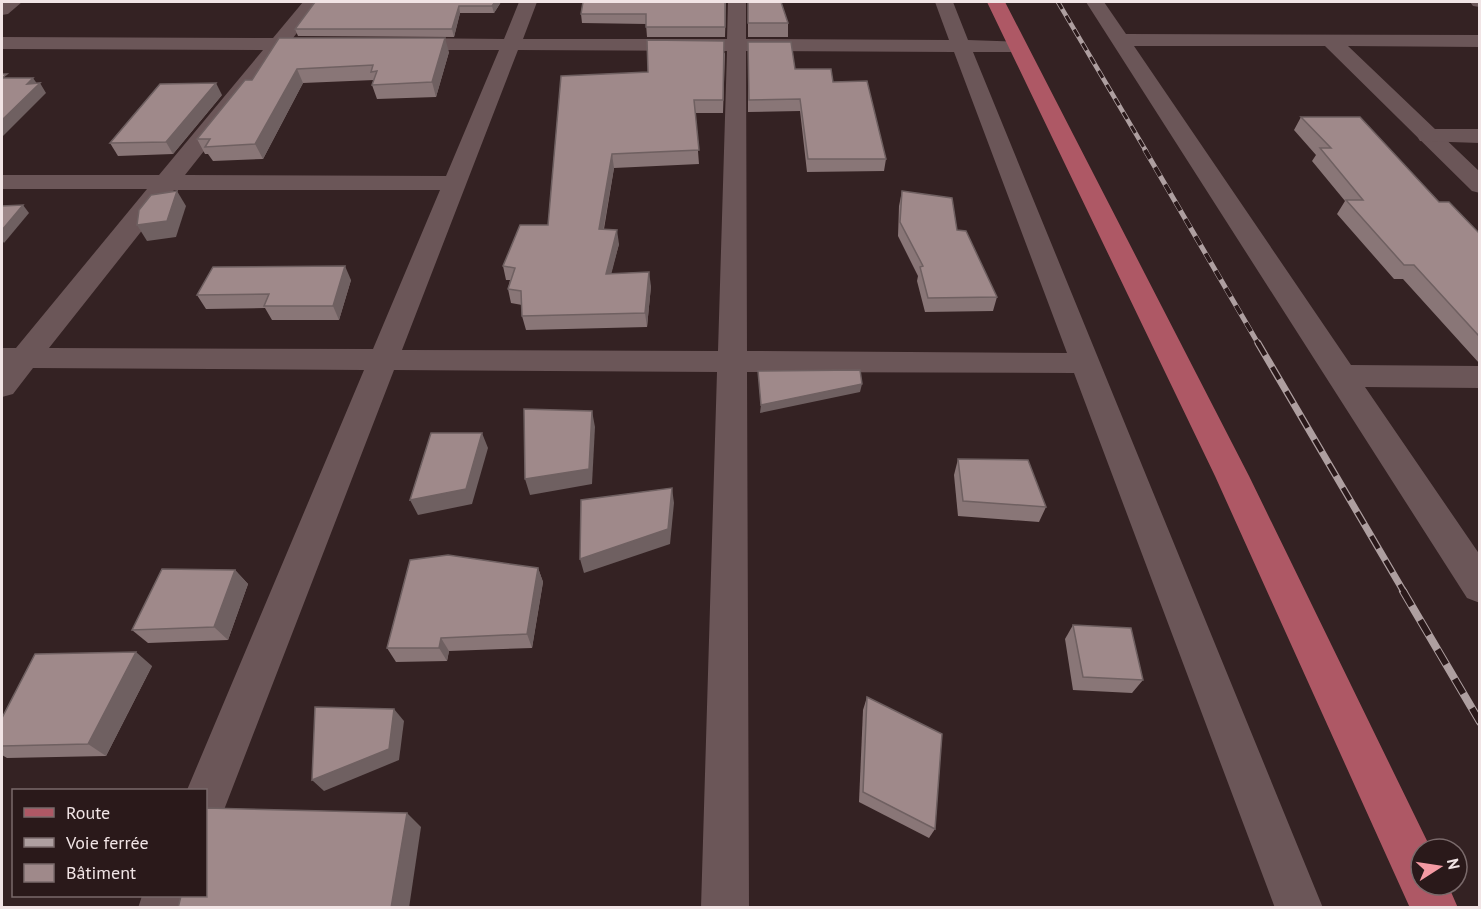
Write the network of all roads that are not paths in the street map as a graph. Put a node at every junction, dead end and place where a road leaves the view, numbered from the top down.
1 (13, 2) edge
2 (312, 2) edge
3 (528, 2) edge
4 (737, 2) edge
5 (944, 2) edge
6 (996, 2) edge
7 (1095, 2) edge
8 (2, 10) edge
9 (1120, 40) junction
10 (1331, 40) junction
11 (1479, 41) edge
12 (2, 43) edge
13 (278, 44) junction
14 (336, 44) edge
15 (383, 44) edge
16 (511, 44) junction
17 (737, 45) junction
18 (962, 46) junction
19 (1017, 46) junction
20 (1428, 136) junction
21 (1479, 136) edge
22 (2, 182) edge
23 (166, 183) junction
24 (454, 183) junction
25 (1479, 186) edge
26 (13, 358) edge
27 (383, 360) junction
28 (733, 361) junction
29 (1086, 363) junction
30 (1342, 376) junction
31 (1479, 377) edge
32 (2, 386) edge
33 (1479, 586) edge
34 (207, 797) edge
35 (1409, 853) edge
36 (725, 908) edge
37 (1299, 908) edge

1 - 8 street
2 - 13 street
3 - 16 street
4 - 17 street
5 - 18 street
6 - 19 main road
7 - 9 street
9 - 10 street
9 - 30 street
10 - 11 street
10 - 20 street
12 - 13 street
13 - 14 street
13 - 23 street
15 - 16 street
16 - 17 street
16 - 24 street
17 - 18 street
17 - 28 street
18 - 19 street
18 - 29 street
19 - 35 main road
20 - 21 street
20 - 25 street
22 - 23 street
23 - 24 street
23 - 26 street
24 - 27 street
26 - 27 street
26 - 32 street
27 - 28 street
27 - 34 street
28 - 29 street
28 - 36 street
29 - 37 street
30 - 31 street
30 - 33 street

